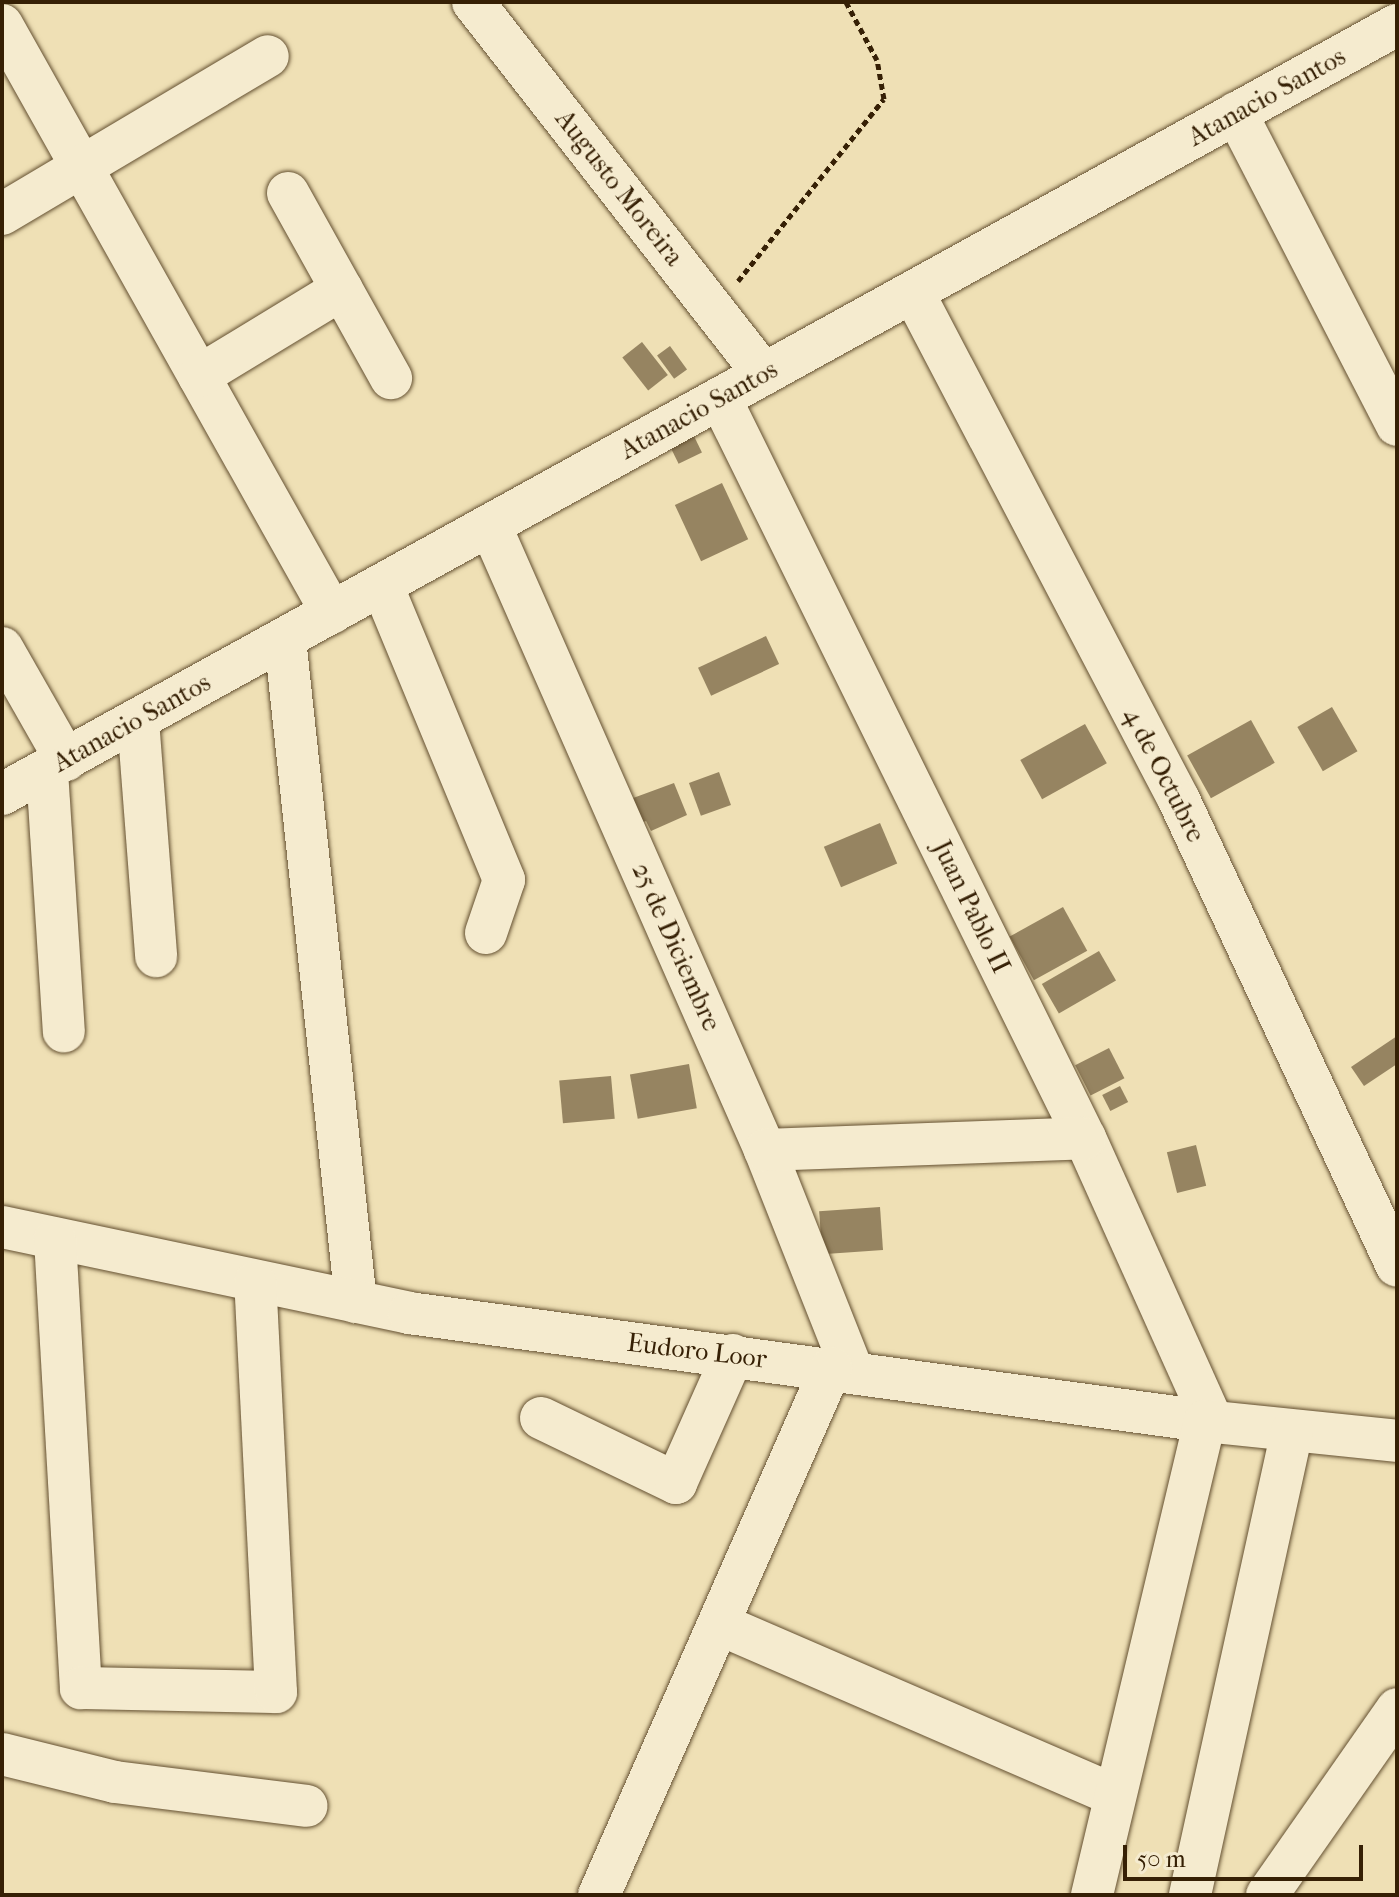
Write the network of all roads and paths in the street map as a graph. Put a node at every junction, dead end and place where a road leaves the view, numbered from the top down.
1 (473, 2) edge
2 (846, 2) edge
3 (2, 25) edge
4 (1397, 25) edge
5 (268, 56) dead end
6 (1236, 113) junction
7 (82, 166) junction
8 (288, 193) dead end
9 (2, 214) edge
10 (342, 289) junction
11 (913, 292) junction
12 (724, 323) junction
13 (764, 374) junction
14 (199, 376) junction
15 (391, 378) dead end
16 (720, 398) junction
17 (1397, 425) edge
18 (490, 525) junction
19 (382, 585) junction
20 (332, 613) junction
21 (285, 639) junction
22 (2, 648) edge
23 (138, 720) junction
24 (56, 766) junction
25 (2, 794) edge
26 (486, 933) dead end
27 (156, 956) dead end
28 (64, 1031) dead end
29 (1085, 1138) junction
30 (765, 1150) junction
31 (2, 1227) edge
32 (55, 1239) junction
33 (1397, 1266) edge
34 (255, 1283) junction
35 (356, 1302) junction
36 (733, 1355) junction
37 (842, 1370) junction
38 (541, 1418) dead end
39 (1209, 1420) junction
40 (1292, 1431) junction
41 (1397, 1441) edge
42 (719, 1624) junction
43 (1397, 1709) edge
44 (2, 1754) edge
45 (1115, 1795) junction
46 (307, 1806) dead end
47 (599, 1895) edge
48 (1092, 1895) edge
49 (1190, 1895) edge
50 (1267, 1895) edge

1 - 12 street, Augusto Moreira
2 - 12 path
3 - 7 street
4 - 6 street, Atanacio Santos
5 - 7 street
6 - 11 street, Atanacio Santos
6 - 17 street
7 - 9 street
7 - 14 street
8 - 10 street
10 - 14 street
10 - 15 street
11 - 13 street, Atanacio Santos
11 - 33 street, 4 de Octubre
12 - 13 street, Augusto Moreira
13 - 16 street, Atanacio Santos
14 - 20 street
16 - 18 street, Atanacio Santos
16 - 29 street, Juan Pablo II
18 - 19 street, Atanacio Santos
18 - 30 street, 25 de Diciembre
19 - 20 street, Atanacio Santos
19 - 26 street
20 - 21 street, Atanacio Santos
21 - 23 street, Atanacio Santos
21 - 35 street
22 - 24 street
23 - 24 street, Atanacio Santos
23 - 27 street
24 - 25 street, Atanacio Santos
24 - 28 street
29 - 30 street
29 - 39 street, Juan Pablo II
30 - 37 street, 25 de Diciembre
31 - 32 street, Eudoro Loor
32 - 34 street, Eudoro Loor
32 - 34 street
34 - 35 street, Eudoro Loor
35 - 36 street, Eudoro Loor
36 - 37 street, Eudoro Loor
36 - 38 street
37 - 39 street, Eudoro Loor
37 - 42 street
39 - 40 street, Eudoro Loor
39 - 45 street
40 - 41 street, Eudoro Loor
40 - 49 street
42 - 45 street
42 - 47 street
43 - 50 street
44 - 46 street
45 - 48 street

